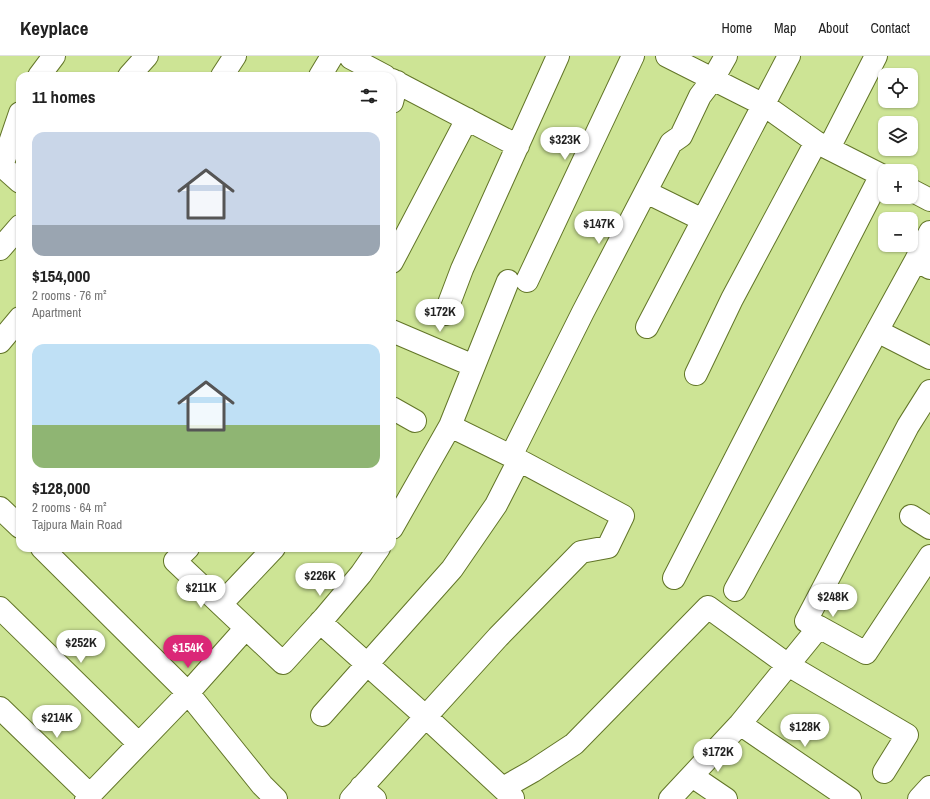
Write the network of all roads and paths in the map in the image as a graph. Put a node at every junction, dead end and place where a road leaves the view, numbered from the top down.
1 (54, 56) edge
2 (147, 56) edge
3 (235, 56) edge
4 (558, 56) edge
5 (633, 56) edge
6 (667, 56) edge
7 (726, 56) edge
8 (789, 56) edge
9 (876, 56) edge
10 (346, 57) edge
11 (42, 72) edge
12 (133, 72) edge
13 (225, 72) edge
14 (325, 72) edge
15 (370, 72) edge
16 (713, 79) junction
17 (396, 87) edge
18 (764, 104) junction
19 (467, 119) junction
20 (16, 123) edge
21 (823, 145) junction
22 (518, 146) junction
23 (3, 156) edge
24 (878, 173) edge
25 (16, 178) edge
26 (878, 186) edge
27 (646, 192) junction
28 (918, 194) edge
29 (930, 200) edge
30 (703, 220) junction
31 (16, 231) edge
32 (930, 232) edge
33 (0, 249) edge
34 (396, 254) edge
35 (923, 264) edge
36 (445, 314) dead end
37 (16, 323) edge
38 (647, 327) dead end
39 (877, 331) junction
40 (396, 333) edge
41 (0, 342) edge
42 (930, 358) edge
43 (474, 366) junction
44 (696, 374) dead end
45 (930, 391) edge
46 (396, 410) edge
47 (415, 421) dead end
48 (450, 426) junction
49 (515, 458) junction
50 (0, 508) edge
51 (911, 516) dead end
52 (396, 521) edge
53 (16, 523) edge
54 (930, 528) edge
55 (46, 552) edge
56 (184, 552) edge
57 (270, 552) edge
58 (376, 552) edge
59 (930, 556) edge
60 (674, 578) dead end
61 (735, 590) dead end
62 (221, 604) junction
63 (0, 608) edge
64 (320, 622) junction
65 (818, 627) junction
66 (246, 628) junction
67 (367, 664) junction
68 (788, 665) junction
69 (188, 693) junction
70 (0, 708) edge
71 (322, 715) dead end
72 (426, 717) junction
73 (740, 724) junction
74 (138, 743) junction
75 (884, 772) dead end
76 (692, 776) junction
77 (930, 787) edge
78 (508, 794) edge
79 (362, 795) edge
80 (88, 797) edge
81 (276, 799) edge
82 (670, 799) edge
83 (726, 799) edge
84 (850, 799) edge
85 (919, 799) edge

1 - 11 street
2 - 12 street
3 - 13 street
4 - 22 street
5 - 43 street
6 - 16 street
7 - 16 street
8 - 18 street
9 - 21 street
10 - 14 street
10 - 15 street
16 - 18 street
16 - 27 street
17 - 19 street
18 - 21 street
18 - 30 street
19 - 22 street
19 - 34 street
20 - 23 street
21 - 24 street
21 - 44 street
22 - 36 street
23 - 25 street
26 - 60 street
27 - 30 street
27 - 49 street
28 - 29 street
30 - 38 street
31 - 33 street
32 - 35 street
35 - 39 street
37 - 41 street
39 - 42 street
39 - 61 street
40 - 43 street
43 - 48 street
45 - 65 street
46 - 47 street
48 - 49 street
48 - 52 street
49 - 67 street
49 - 72 street
50 - 53 street
51 - 54 street
55 - 69 street
56 - 62 street
57 - 62 street
58 - 64 street
59 - 65 street
62 - 66 street
63 - 74 street
64 - 66 street
64 - 67 street
65 - 68 street
66 - 69 street
67 - 71 street
67 - 72 street
68 - 73 street
68 - 75 street
68 - 78 street
69 - 74 street
69 - 81 street
70 - 80 street
72 - 78 street
72 - 79 street
73 - 76 street
73 - 84 street
74 - 80 street
76 - 82 street
76 - 83 street
77 - 85 street

